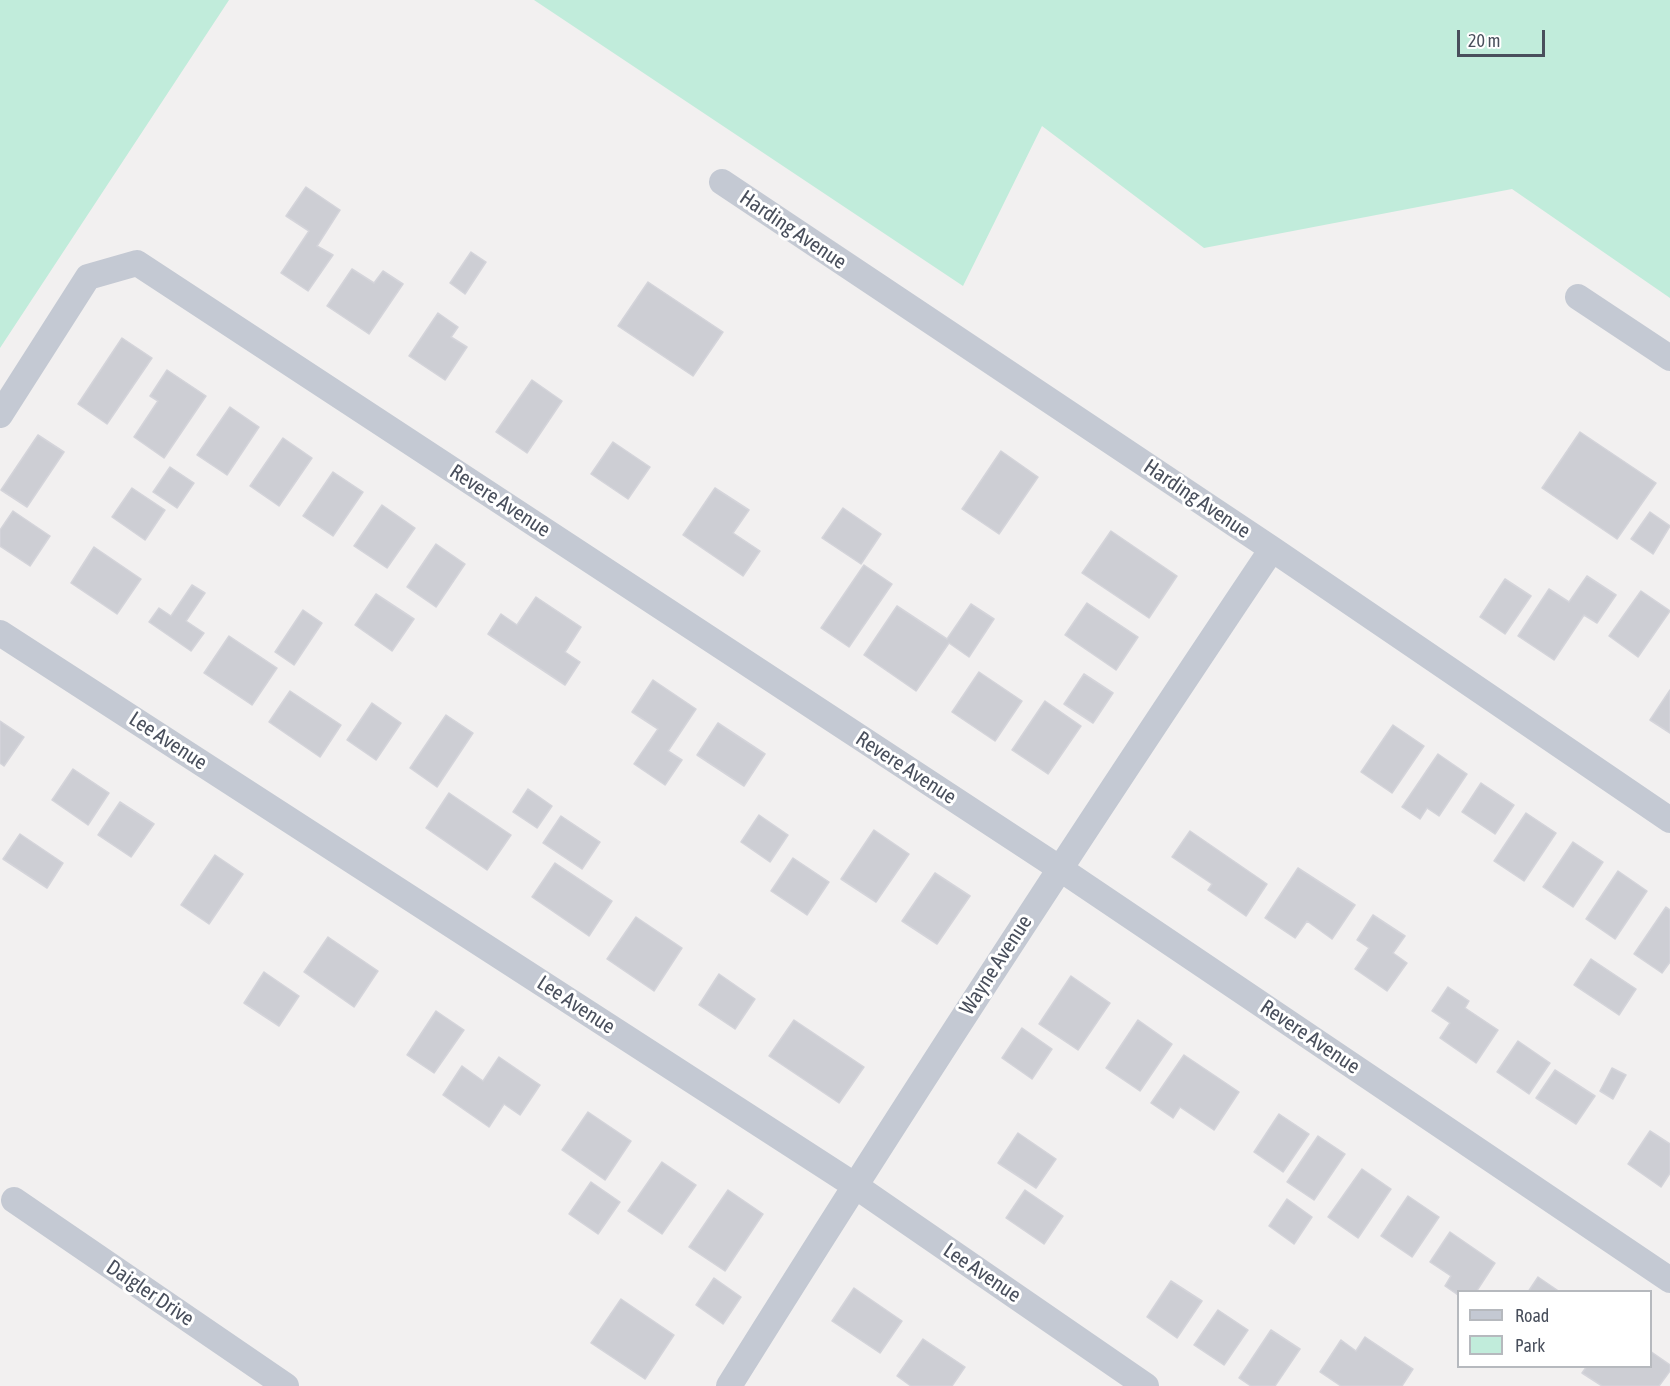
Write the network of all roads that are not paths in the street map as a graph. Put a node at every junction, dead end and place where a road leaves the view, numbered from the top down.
1 (722, 182) dead end
2 (1578, 297) dead end
3 (1670, 358) edge
4 (0, 415) edge
5 (1272, 549) junction
6 (0, 633) edge
7 (1670, 820) edge
8 (1059, 867) junction
9 (854, 1185) junction
10 (14, 1200) dead end
11 (1670, 1280) edge
12 (286, 1386) edge
13 (729, 1386) edge
14 (1146, 1386) edge

1 - 5 street, Harding Avenue
2 - 3 street
4 - 8 street, Revere Avenue
5 - 7 street, Harding Avenue
5 - 8 street, Wayne Avenue
6 - 9 street, Lee Avenue
8 - 9 street, Wayne Avenue
8 - 11 street, Revere Avenue
9 - 13 street, Wayne Avenue
9 - 14 street, Lee Avenue
10 - 12 street, Daigler Drive

